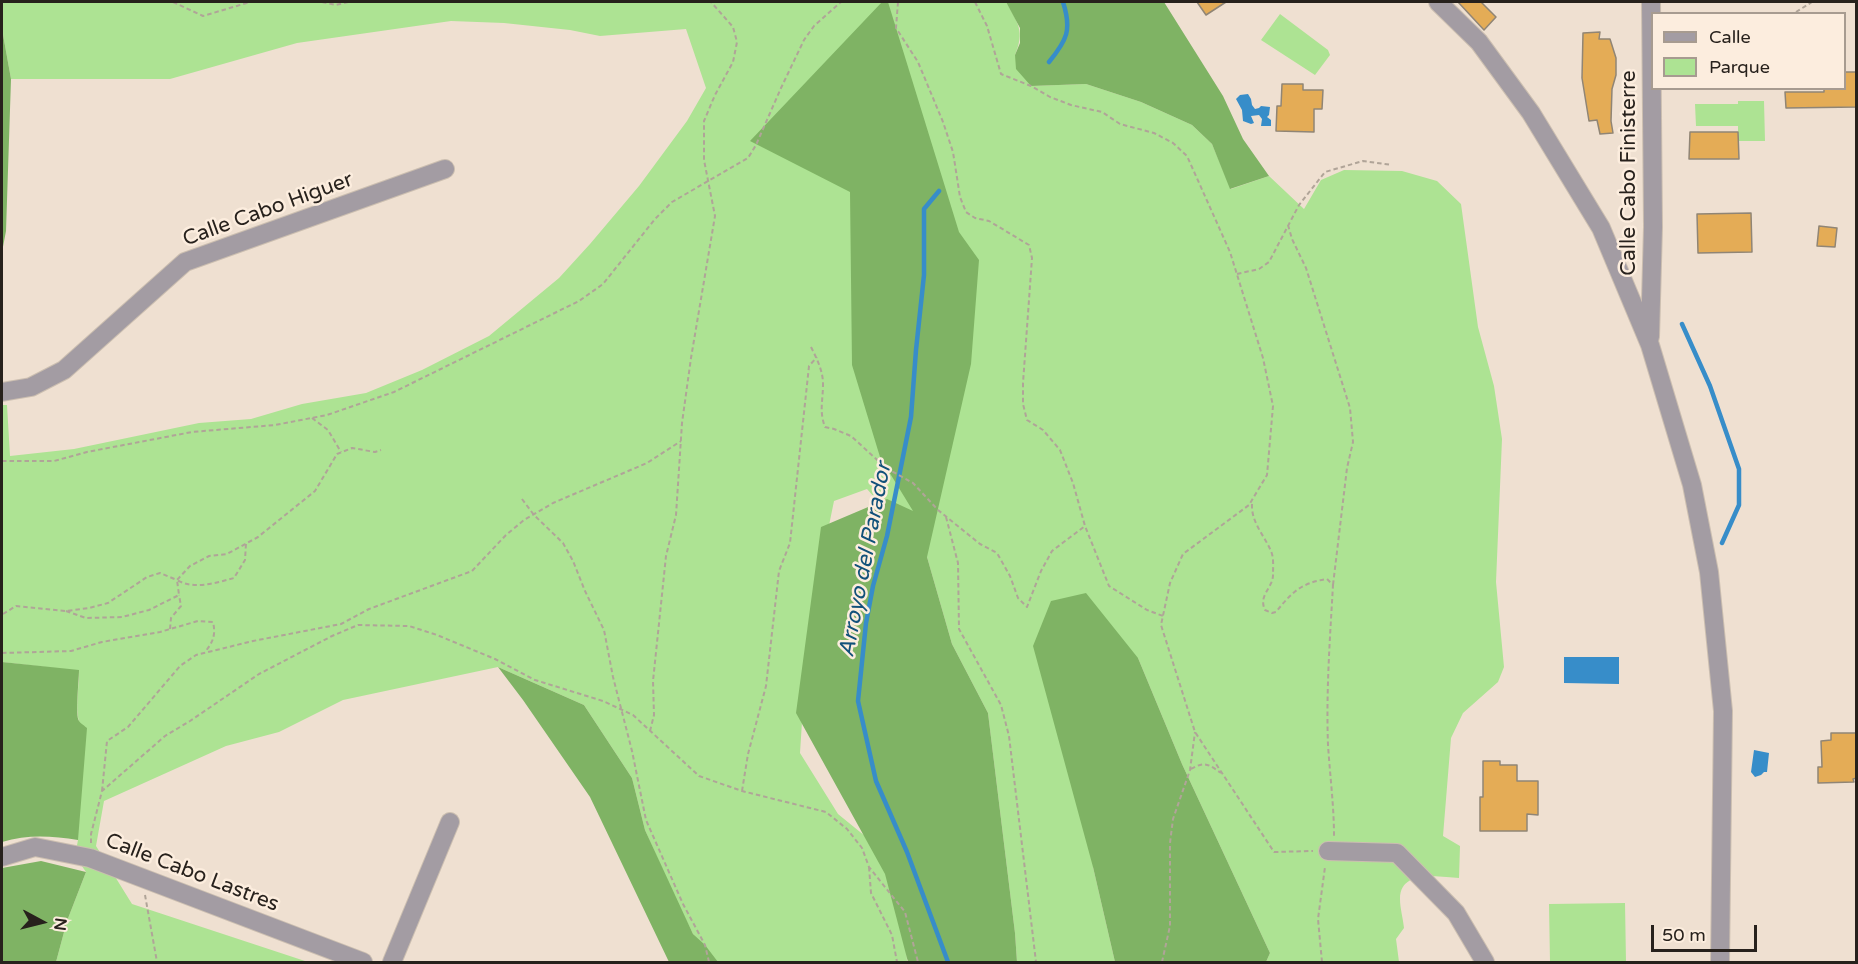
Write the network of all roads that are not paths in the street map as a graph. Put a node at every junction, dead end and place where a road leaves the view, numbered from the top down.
1 (1438, 2) edge
2 (1652, 90) edge
3 (445, 169) dead end
4 (1650, 345) junction
5 (2, 392) edge
6 (450, 822) dead end
7 (1328, 851) road end
8 (2, 857) edge
9 (363, 963) edge
10 (392, 963) edge
11 (1485, 963) edge
12 (1720, 963) edge

1 - 4 street
2 - 4 street, Calle Cabo Finisterre
3 - 5 street, Calle Cabo Higuer
4 - 12 street
6 - 10 street
7 - 11 street
8 - 9 street, Calle Cabo Lastres

